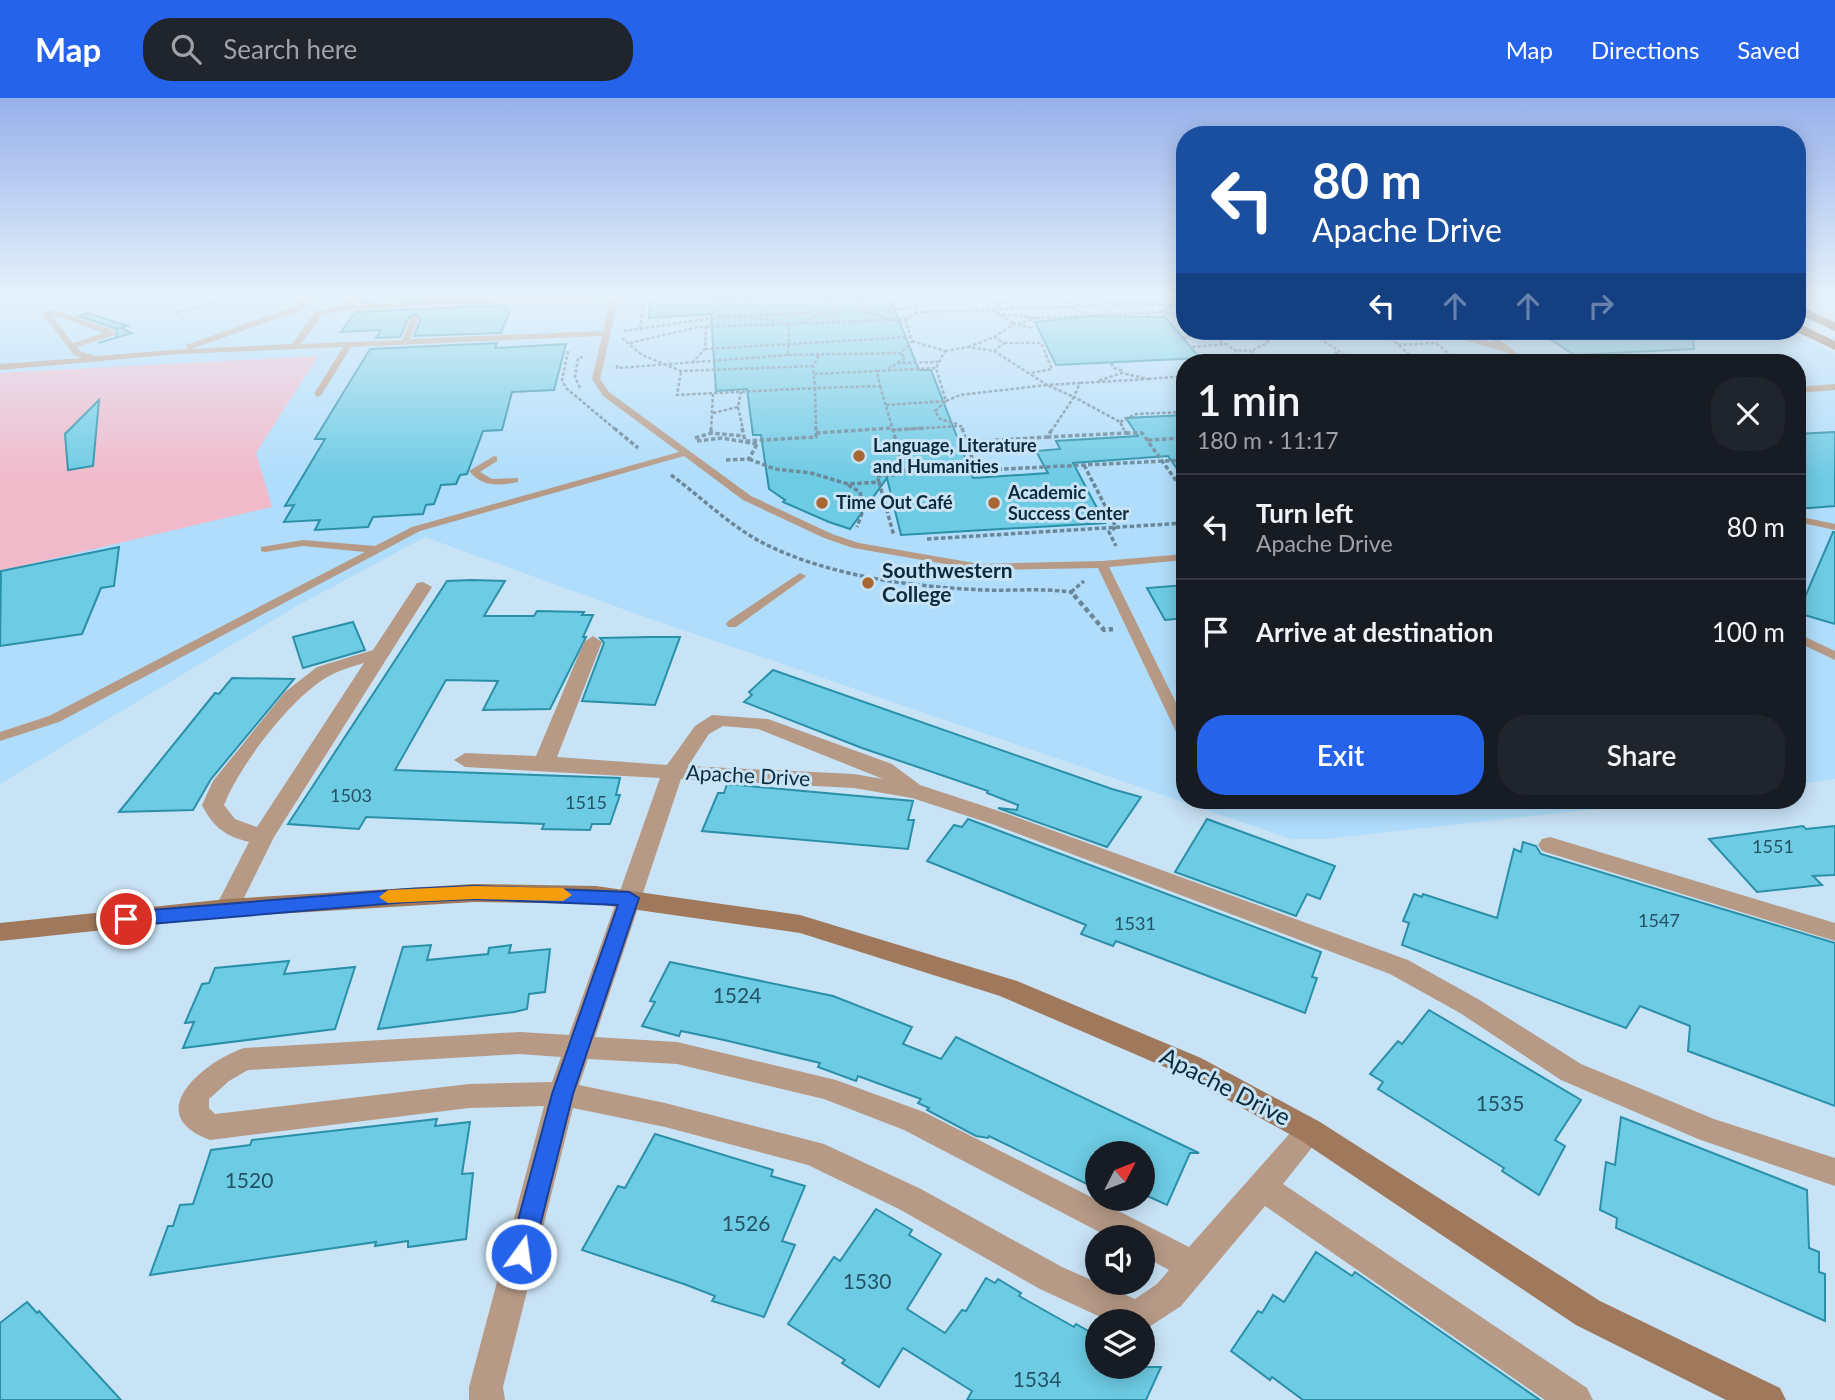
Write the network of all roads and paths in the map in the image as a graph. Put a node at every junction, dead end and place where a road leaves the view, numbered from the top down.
1 (616, 356) dead end
2 (88, 357) edge
3 (111, 357) edge
4 (341, 357) edge
5 (568, 357) edge
6 (601, 357) edge
7 (647, 357) edge
8 (698, 357) edge
9 (767, 357) edge
10 (818, 357) edge
11 (904, 357) edge
12 (942, 357) edge
13 (1003, 357) edge
14 (1048, 357) edge
15 (93, 358) junction
16 (939, 362) junction
17 (692, 363) junction
18 (897, 363) junction
19 (1111, 363) dead end
20 (669, 365) junction
21 (813, 366) junction
22 (0, 367) edge
23 (936, 368) junction
24 (1114, 368) junction
25 (681, 371) junction
26 (877, 371) junction
27 (886, 371) junction
28 (1126, 372) junction
29 (1030, 373) junction
30 (1109, 373) junction
31 (814, 374) junction
32 (1176, 377) edge
33 (1148, 379) junction
34 (1098, 380) junction
35 (1080, 383) junction
36 (1047, 385) junction
37 (880, 386) junction
38 (1835, 387) edge
39 (815, 388) junction
40 (1806, 389) edge
41 (741, 392) junction
42 (318, 394) dead end
43 (713, 394) junction
44 (1074, 397) junction
45 (946, 401) junction
46 (886, 405) junction
47 (738, 407) junction
48 (1176, 412) edge
49 (713, 413) junction
50 (1120, 422) junction
51 (961, 426) junction
52 (892, 430) junction
53 (711, 433) junction
54 (816, 433) junction
55 (1126, 433) junction
56 (744, 436) junction
57 (1047, 437) junction
58 (1176, 438) edge
59 (1147, 440) junction
60 (755, 442) junction
61 (967, 442) junction
62 (629, 451) dead end
63 (686, 453) junction
64 (494, 459) dead end
65 (748, 459) junction
66 (1176, 460) edge
67 (698, 461) junction
68 (1163, 461) junction
69 (1084, 465) junction
70 (976, 470) junction
71 (905, 474) junction
72 (514, 480) dead end
73 (1176, 480) edge
74 (879, 482) junction
75 (848, 484) junction
76 (1806, 521) edge
77 (1176, 524) edge
78 (1116, 527) junction
79 (1835, 527) edge
80 (866, 531) dead end
81 (923, 539) dead end
82 (896, 541) dead end
83 (374, 548) junction
84 (265, 549) dead end
85 (1176, 558) edge
86 (840, 561) dead end
87 (1102, 564) junction
88 (834, 567) dead end
89 (800, 576) dead end
90 (1083, 582) dead end
91 (423, 587) dead end
92 (1070, 592) dead end
93 (732, 624) dead end
94 (1806, 641) edge
95 (593, 642) dead end
96 (379, 654) junction
97 (1835, 656) edge
98 (1176, 717) edge
99 (0, 737) edge
100 (466, 760) dead end
101 (544, 764) junction
102 (673, 772) junction
103 (915, 791) junction
104 (263, 836) junction
105 (1550, 845) dead end
106 (629, 898) junction
107 (227, 908) junction
108 (0, 932) edge
109 (1835, 932) edge
110 (579, 1046) junction
111 (562, 1094) junction
112 (1310, 1131) junction
113 (1835, 1172) edge
114 (1262, 1187) junction
115 (1116, 1225) edge
116 (1155, 1245) edge
117 (1194, 1266) junction
118 (487, 1400) edge
119 (1575, 1400) edge
120 (1769, 1400) edge

1 - 20 path
2 - 15 lane
3 - 15 lane
4 - 42 lane
5 - 62 path
6 - 63 lane
7 - 20 path
8 - 17 path
9 - 17 path
10 - 21 path
11 - 18 path
12 - 16 path
13 - 29 path
14 - 29 path
15 - 22 lane
16 - 18 path
16 - 23 path
17 - 20 path
18 - 27 path
19 - 24 path
20 - 25 path
21 - 25 path
21 - 31 path
23 - 27 path
23 - 45 path
24 - 28 path
24 - 30 path
25 - 43 path
26 - 27 path
26 - 31 path
26 - 37 path
28 - 30 path
28 - 33 path
29 - 36 path
30 - 34 path
31 - 39 path
32 - 33 path
33 - 34 path
34 - 35 path
35 - 36 path
35 - 44 path
36 - 44 path
36 - 45 path
37 - 39 path
37 - 46 path
38 - 40 lane
39 - 41 path
39 - 54 path
41 - 43 path
41 - 47 path
43 - 49 path
44 - 50 path
44 - 57 path
45 - 46 path
45 - 51 path
46 - 52 path
47 - 49 path
47 - 56 path
48 - 50 path
49 - 53 path
50 - 55 path
51 - 52 path
51 - 61 path
52 - 54 path
52 - 71 path
53 - 56 path
53 - 60 path
54 - 60 path
55 - 57 path
55 - 59 path
56 - 60 path
57 - 61 path
58 - 59 path
59 - 68 path
60 - 65 path
61 - 70 path
63 - 67 lane
63 - 83 lane
64 - 72 lane
65 - 67 path
65 - 75 path
66 - 68 path
67 - 87 lane
68 - 69 path
68 - 73 path
69 - 70 path
69 - 78 path
70 - 71 path
71 - 74 path
74 - 75 path
74 - 82 path
75 - 80 path
76 - 79 lane
77 - 78 path
78 - 81 path
83 - 84 lane
83 - 99 lane
85 - 87 lane
86 - 88 path
87 - 98 lane
89 - 93 lane
90 - 92 path
91 - 96 street
94 - 97 lane
95 - 101 street
96 - 104 street
96 - 104 street
100 - 101 street, Apache Drive
101 - 102 street, Apache Drive
102 - 103 street, Apache Drive
102 - 103 street
102 - 106 street, Apache Drive
103 - 113 street, Apache Drive
104 - 107 street
105 - 109 street
106 - 107 street, Apache Drive
106 - 110 street
106 - 112 street, Apache Drive
107 - 108 street, Apache Drive
110 - 111 street
110 - 111 street
110 - 115 street
111 - 117 street
111 - 118 street
112 - 114 street
112 - 120 street, Apache Drive
114 - 117 street
114 - 119 street
116 - 117 street

